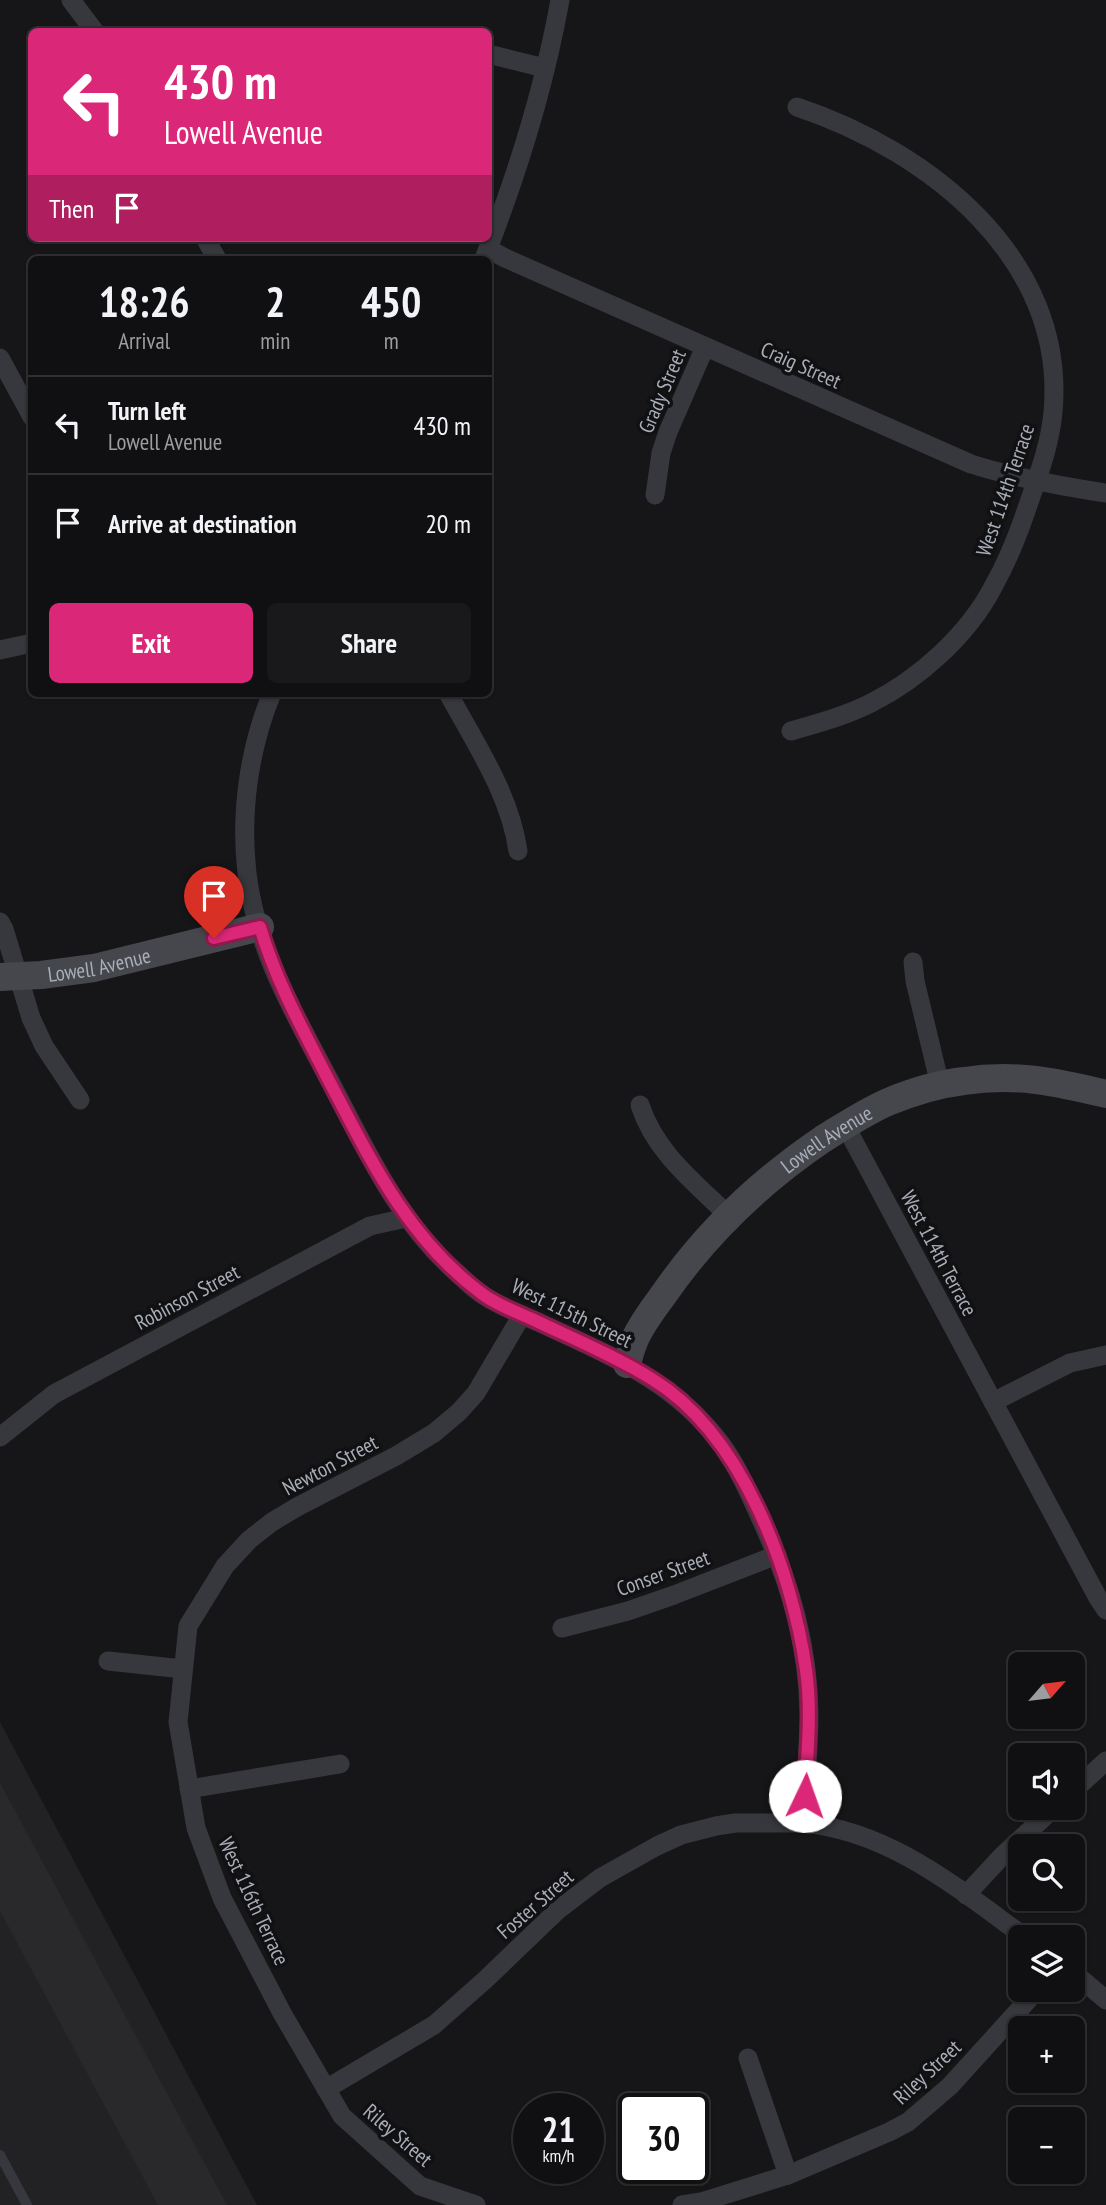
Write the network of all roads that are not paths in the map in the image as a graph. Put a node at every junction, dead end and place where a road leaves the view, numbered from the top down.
1 (71, 0) edge
2 (560, 0) edge
3 (92, 28) edge
4 (492, 55) edge
5 (545, 68) junction
6 (797, 107) dead end
7 (492, 237) edge
8 (486, 254) edge
9 (705, 347) junction
10 (0, 358) edge
11 (28, 410) edge
12 (1036, 481) junction
13 (1106, 493) edge
14 (655, 495) dead end
15 (28, 644) edge
16 (0, 650) edge
17 (271, 697) edge
18 (450, 697) edge
19 (791, 731) dead end
20 (518, 851) dead end
21 (0, 922) edge
22 (260, 927) junction
23 (913, 962) dead end
24 (9, 977) edge
25 (940, 1085) junction
26 (1106, 1094) edge
27 (80, 1100) dead end
28 (639, 1105) dead end
29 (845, 1125) junction
30 (729, 1216) junction
31 (406, 1218) junction
32 (522, 1315) junction
33 (1106, 1355) edge
34 (626, 1364) junction
35 (993, 1402) junction
36 (0, 1437) edge
37 (777, 1555) junction
38 (1106, 1610) edge
39 (562, 1628) dead end
40 (108, 1661) dead end
41 (183, 1669) junction
42 (1106, 1761) edge
43 (340, 1764) dead end
44 (1085, 1780) edge
45 (189, 1789) junction
46 (1041, 1820) edge
47 (803, 1823) junction
48 (967, 1895) junction
49 (1008, 1925) edge
50 (1085, 1982) edge
51 (1106, 2000) edge
52 (1026, 2002) edge
53 (748, 2058) dead end
54 (326, 2089) junction
55 (0, 2155) edge
56 (788, 2175) junction
57 (452, 2201) edge
58 (27, 2205) edge
59 (476, 2205) edge
60 (682, 2205) edge

1 - 3 street
2 - 5 street
4 - 5 street
5 - 7 street
6 - 12 street, West 114th Terrace
8 - 9 street, Craig Street
9 - 12 street, Craig Street
9 - 14 street, Grady Street
10 - 11 street
12 - 13 street, Craig Street
12 - 19 street, West 114th Terrace
15 - 16 street
17 - 22 street, West 115th Street
18 - 20 street
21 - 24 street, Lowell Avenue
22 - 24 street, Lowell Avenue
22 - 31 street, West 115th Street
23 - 25 street
24 - 27 street, Lowell Avenue
25 - 26 street, Lowell Avenue
25 - 29 street, Lowell Avenue
28 - 30 street
29 - 30 street, Lowell Avenue
29 - 35 street, West 114th Terrace
30 - 34 street, Lowell Avenue
31 - 32 street, West 115th Street
31 - 36 street, Robinson Street
32 - 34 street, West 115th Street
32 - 41 street, Newton Street
33 - 35 street
34 - 37 street, West 115th Street
35 - 38 street, West 114th Terrace
37 - 39 street, Conser Street
37 - 47 street, West 115th Street
40 - 41 street
41 - 45 street, West 116th Terrace
42 - 44 street
43 - 45 street
45 - 54 street, West 116th Terrace
46 - 48 street
47 - 48 street
47 - 54 street, Foster Street
48 - 49 street
50 - 51 street
52 - 56 street, Riley Street
53 - 56 street
54 - 57 street, Riley Street
55 - 58 lane
56 - 60 street, Riley Street
57 - 59 street, Riley Street

